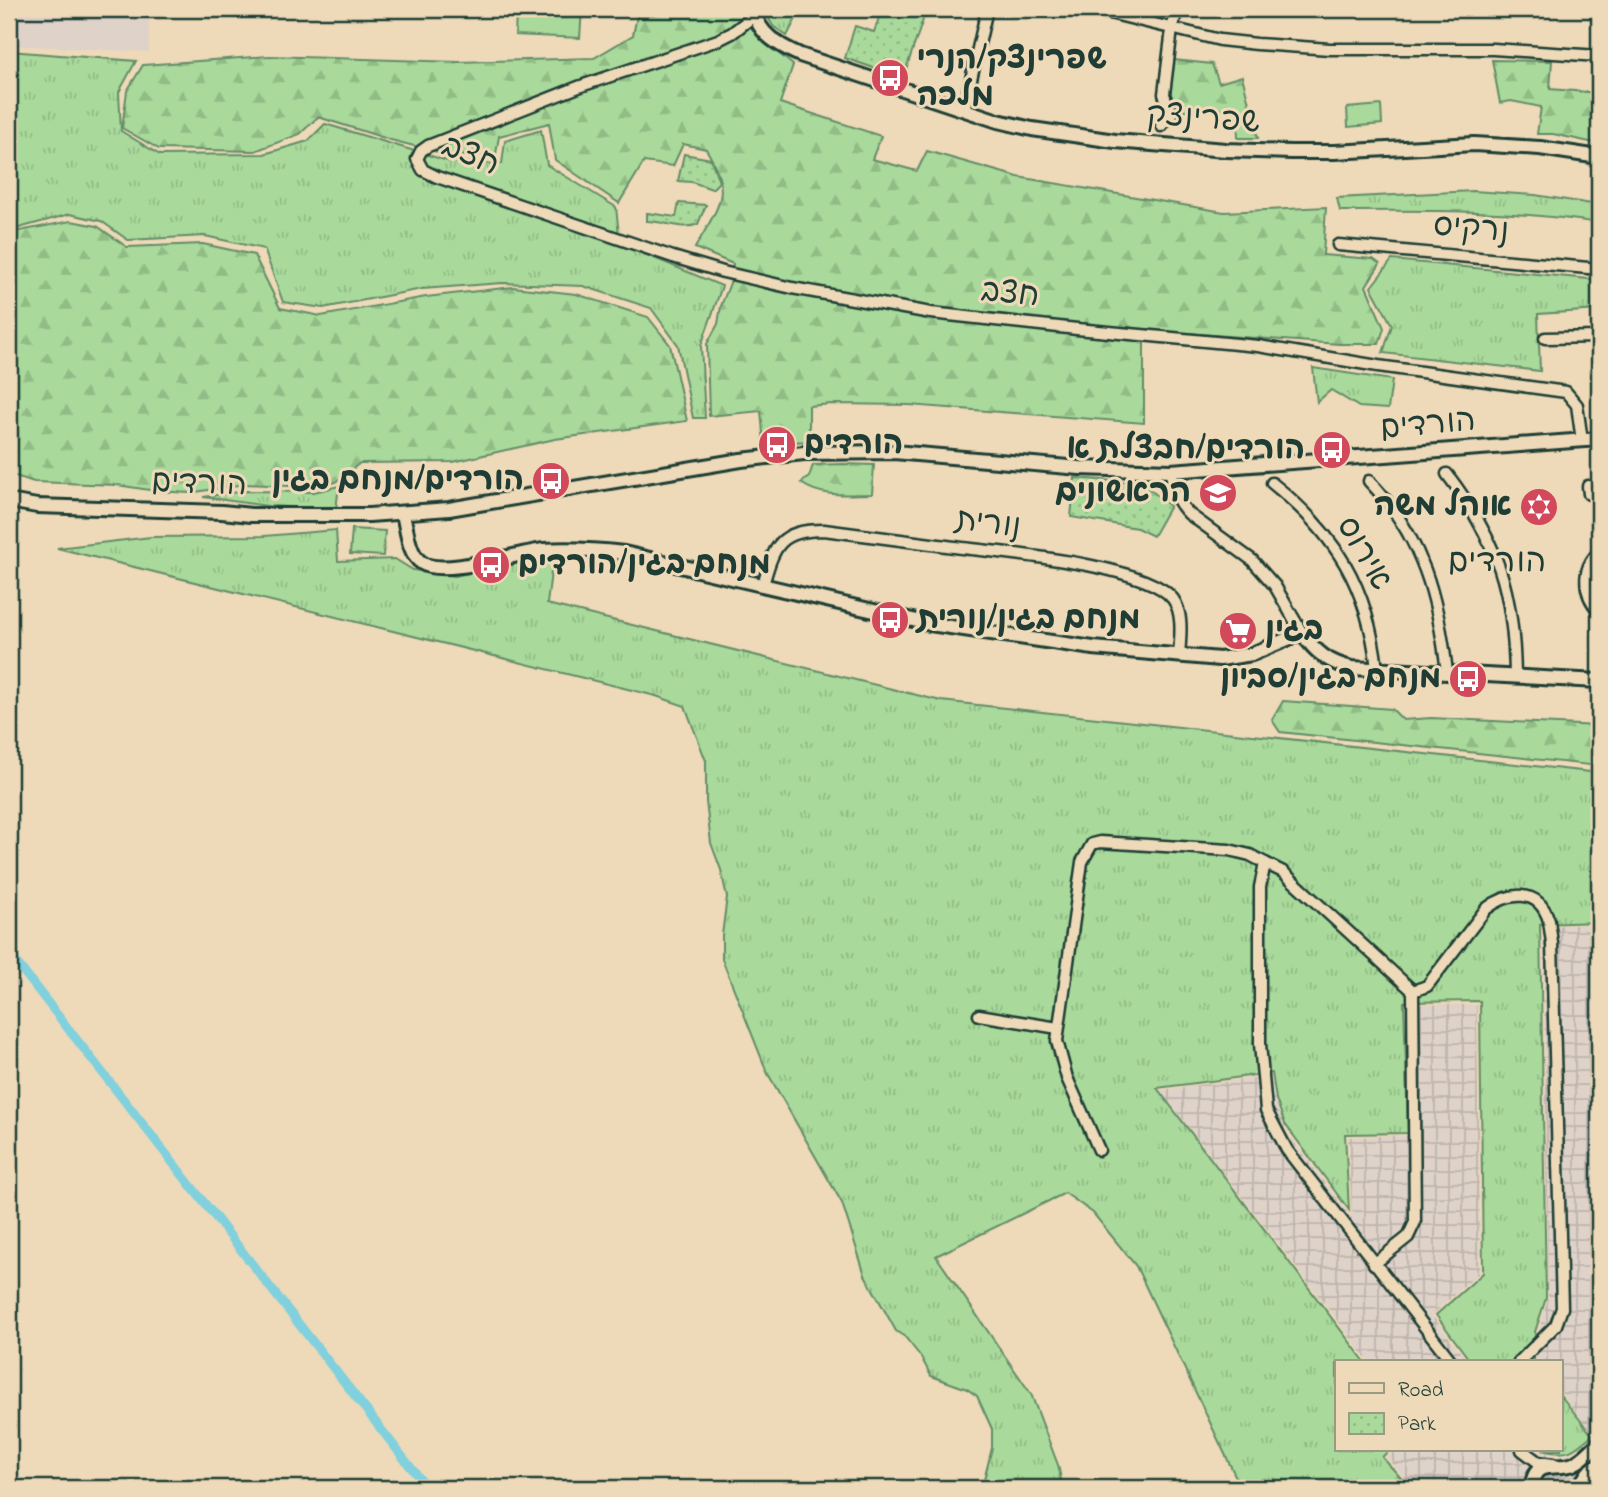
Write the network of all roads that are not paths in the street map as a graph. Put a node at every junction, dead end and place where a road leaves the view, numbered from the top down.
1 (988, 9) edge
2 (1093, 9) edge
3 (1177, 9) edge
4 (754, 12) edge
5 (1172, 29) junction
6 (1599, 56) edge
7 (964, 110) junction
8 (1161, 126) dead end
9 (1599, 157) edge
10 (1338, 245) dead end
11 (1599, 269) edge
12 (1599, 337) edge
13 (1545, 338) dead end
14 (1599, 439) edge
15 (1583, 441) junction
16 (1171, 471) junction
17 (1447, 474) dead end
18 (1369, 481) dead end
19 (1272, 483) dead end
20 (1588, 486) dead end
21 (1599, 494) edge
22 (9, 501) edge
23 (403, 514) junction
24 (1599, 552) edge
25 (763, 585) junction
26 (1599, 611) edge
27 (1302, 633) junction
28 (1180, 656) junction
29 (1377, 669) junction
30 (1447, 672) junction
31 (1514, 676) junction
32 (1599, 681) edge
33 (1265, 863) junction
34 (1413, 991) junction
35 (979, 1015) dead end
36 (1058, 1028) junction
37 (1099, 1150) dead end
38 (1374, 1265) junction
39 (1450, 1360) edge
40 (1521, 1360) edge
41 (1599, 1443) edge
42 (1523, 1452) edge
43 (1525, 1452) edge
44 (1599, 1464) edge
45 (1557, 1465) junction
46 (1532, 1485) edge
47 (1577, 1488) edge

1 - 7 street
2 - 5 street
3 - 5 street
4 - 7 street, שפרינצק
4 - 15 street, חצב
5 - 6 street
5 - 8 street
7 - 9 street, שפרינצק
10 - 11 street, נרקיס
12 - 13 street
14 - 15 street, הורדים
15 - 16 street, הורדים
16 - 23 street, הורדים
16 - 27 street
17 - 31 street
18 - 30 street
19 - 29 street, אירוס
20 - 21 street
22 - 23 street, הורדים
23 - 25 street
24 - 26 street
25 - 28 street
25 - 28 street, נורית
27 - 28 street
27 - 29 street
29 - 30 street
30 - 31 street
31 - 32 street
33 - 34 street
33 - 36 street
33 - 38 street
34 - 38 street
34 - 40 street
35 - 36 street
36 - 37 street
38 - 39 street
41 - 45 street
42 - 46 street
43 - 45 street
44 - 47 street
45 - 46 street
45 - 47 street

